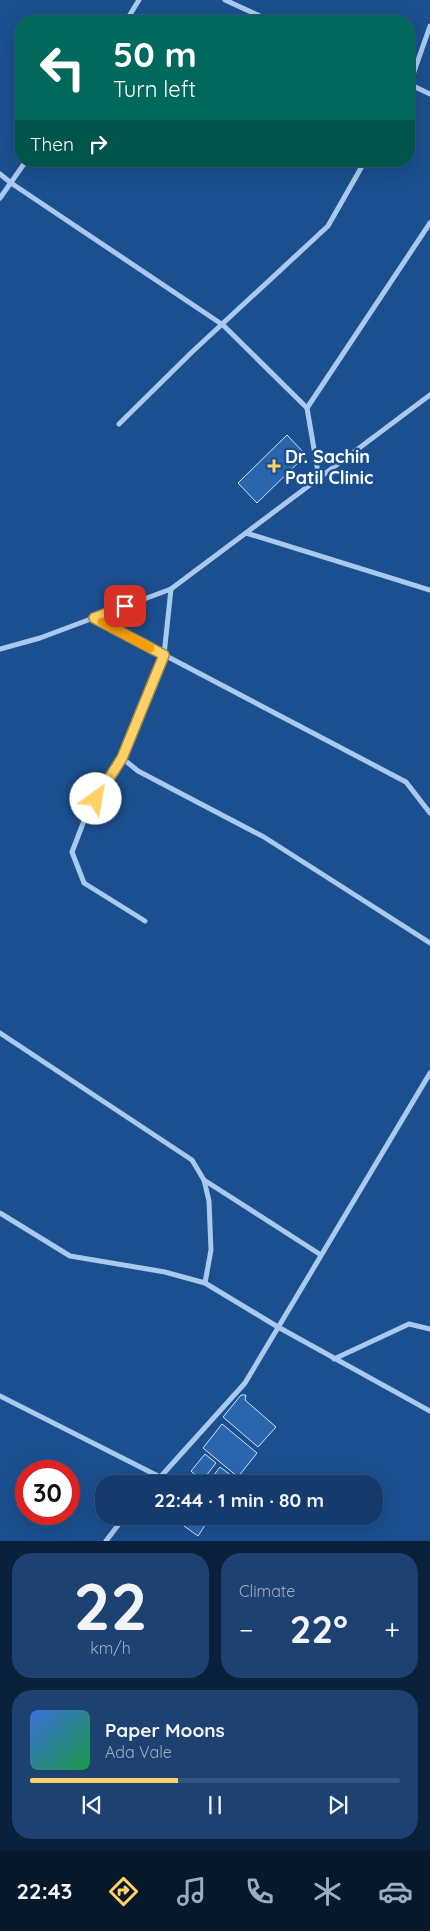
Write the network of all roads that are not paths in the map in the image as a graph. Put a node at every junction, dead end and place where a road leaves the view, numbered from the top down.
1 (139, 0) edge
2 (224, 0) edge
3 (130, 15) edge
4 (258, 15) edge
5 (430, 26) edge
6 (415, 68) edge
7 (415, 88) edge
8 (430, 94) edge
9 (22, 167) edge
10 (362, 167) edge
11 (0, 174) edge
12 (10, 183) junction
13 (0, 198) edge
14 (430, 223) edge
15 (223, 325) junction
16 (430, 396) edge
17 (307, 408) junction
18 (119, 424) dead end
19 (319, 478) junction
20 (246, 533) junction
21 (171, 589) junction
22 (430, 590) edge
23 (94, 618) junction
24 (0, 649) edge
25 (164, 655) junction
26 (122, 758) junction
27 (430, 814) edge
28 (145, 921) dead end
29 (430, 943) edge
30 (0, 1033) edge
31 (430, 1072) edge
32 (204, 1180) junction
33 (0, 1213) edge
34 (321, 1255) junction
35 (205, 1283) junction
36 (278, 1328) junction
37 (430, 1329) edge
38 (334, 1359) junction
39 (0, 1396) edge
40 (430, 1411) edge
41 (156, 1475) edge
42 (162, 1475) edge
43 (118, 1525) edge
44 (106, 1541) edge

1 - 3 street
2 - 4 street
5 - 6 street
7 - 8 street
9 - 12 street
10 - 15 street
11 - 12 street
12 - 13 street
12 - 15 street
14 - 17 street
15 - 17 street
15 - 18 street
16 - 19 street
17 - 19 street
19 - 20 street
20 - 21 street
20 - 22 street
21 - 23 street
21 - 25 street
23 - 24 street
23 - 25 street
25 - 26 street
25 - 27 street
26 - 28 street
26 - 29 street
30 - 32 street
31 - 34 street
32 - 34 street
32 - 35 street
33 - 35 street
34 - 36 street
35 - 36 street
36 - 38 street
36 - 42 street
37 - 38 street
38 - 40 street
39 - 41 street
43 - 44 street

